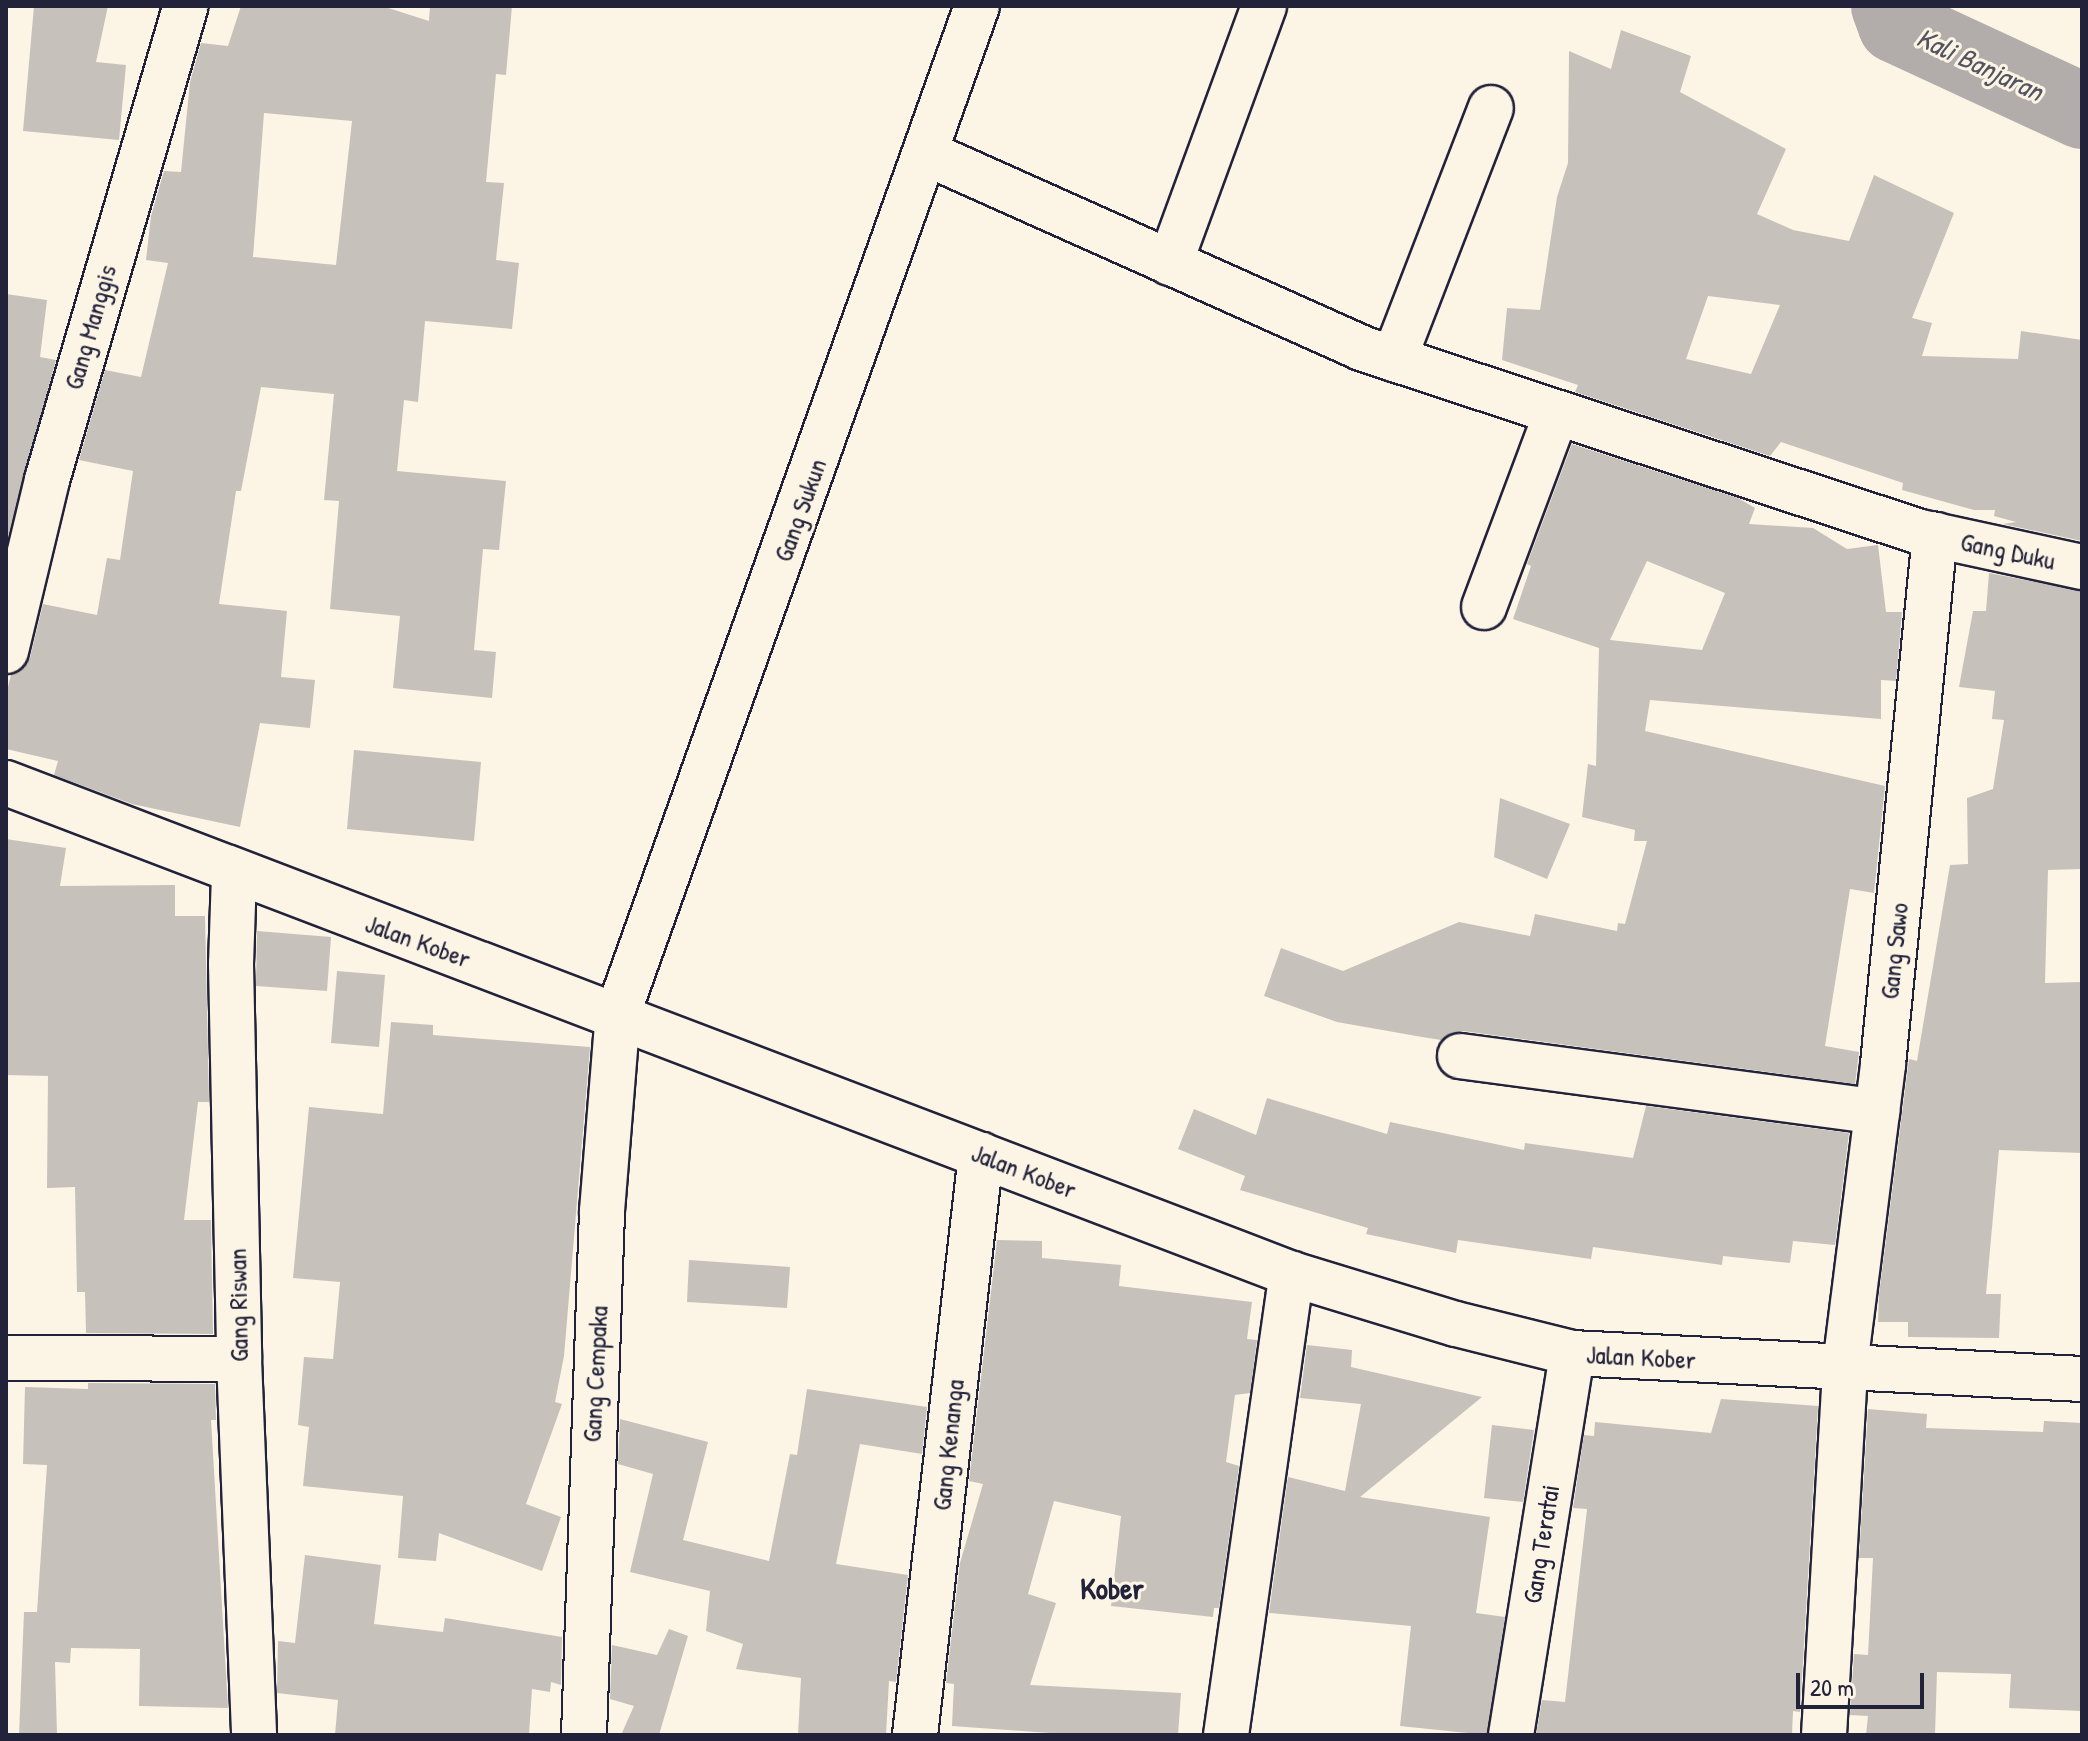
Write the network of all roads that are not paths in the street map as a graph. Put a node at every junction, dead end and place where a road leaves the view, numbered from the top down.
1 (186, 6) edge
2 (977, 6) edge
3 (1264, 6) edge
4 (1491, 108) dead end
5 (928, 154) junction
6 (1170, 263) junction
7 (1394, 359) junction
8 (1556, 414) junction
9 (1935, 535) junction
10 (2082, 567) edge
11 (1484, 607) dead end
12 (6, 651) edge
13 (6, 783) edge
14 (234, 874) junction
15 (618, 1013) junction
16 (1460, 1056) dead end
17 (1877, 1112) junction
18 (981, 1155) junction
19 (1292, 1274) junction
20 (1572, 1353) junction
21 (6, 1358) edge
22 (239, 1359) junction
23 (1845, 1366) junction
24 (2082, 1379) edge
25 (254, 1735) edge
26 (584, 1735) edge
27 (915, 1735) edge
28 (1226, 1735) edge
29 (1511, 1735) edge
30 (1824, 1735) edge

1 - 12 street, Gang Manggis
2 - 5 street, Gang Sukun
3 - 6 street
4 - 7 street
5 - 6 street, Gang Duku
5 - 15 street, Gang Sukun
6 - 7 street, Gang Duku
7 - 8 street, Gang Duku
8 - 9 street, Gang Duku
8 - 11 street
9 - 10 street, Gang Duku
9 - 17 street, Gang Sawo
13 - 14 street, Jalan Kober
14 - 15 street, Jalan Kober
14 - 22 street, Gang Riswan
15 - 18 street, Jalan Kober
15 - 26 street, Gang Cempaka
16 - 17 street
17 - 23 street, Gang Sawo
18 - 19 street, Jalan Kober
18 - 27 street, Gang Kenanga
19 - 20 street, Jalan Kober
19 - 28 street
20 - 23 street, Jalan Kober
20 - 29 street, Gang Teratai
21 - 22 street
22 - 25 street, Gang Riswan
23 - 24 street, Jalan Kober
23 - 30 street, Gang Sawo

